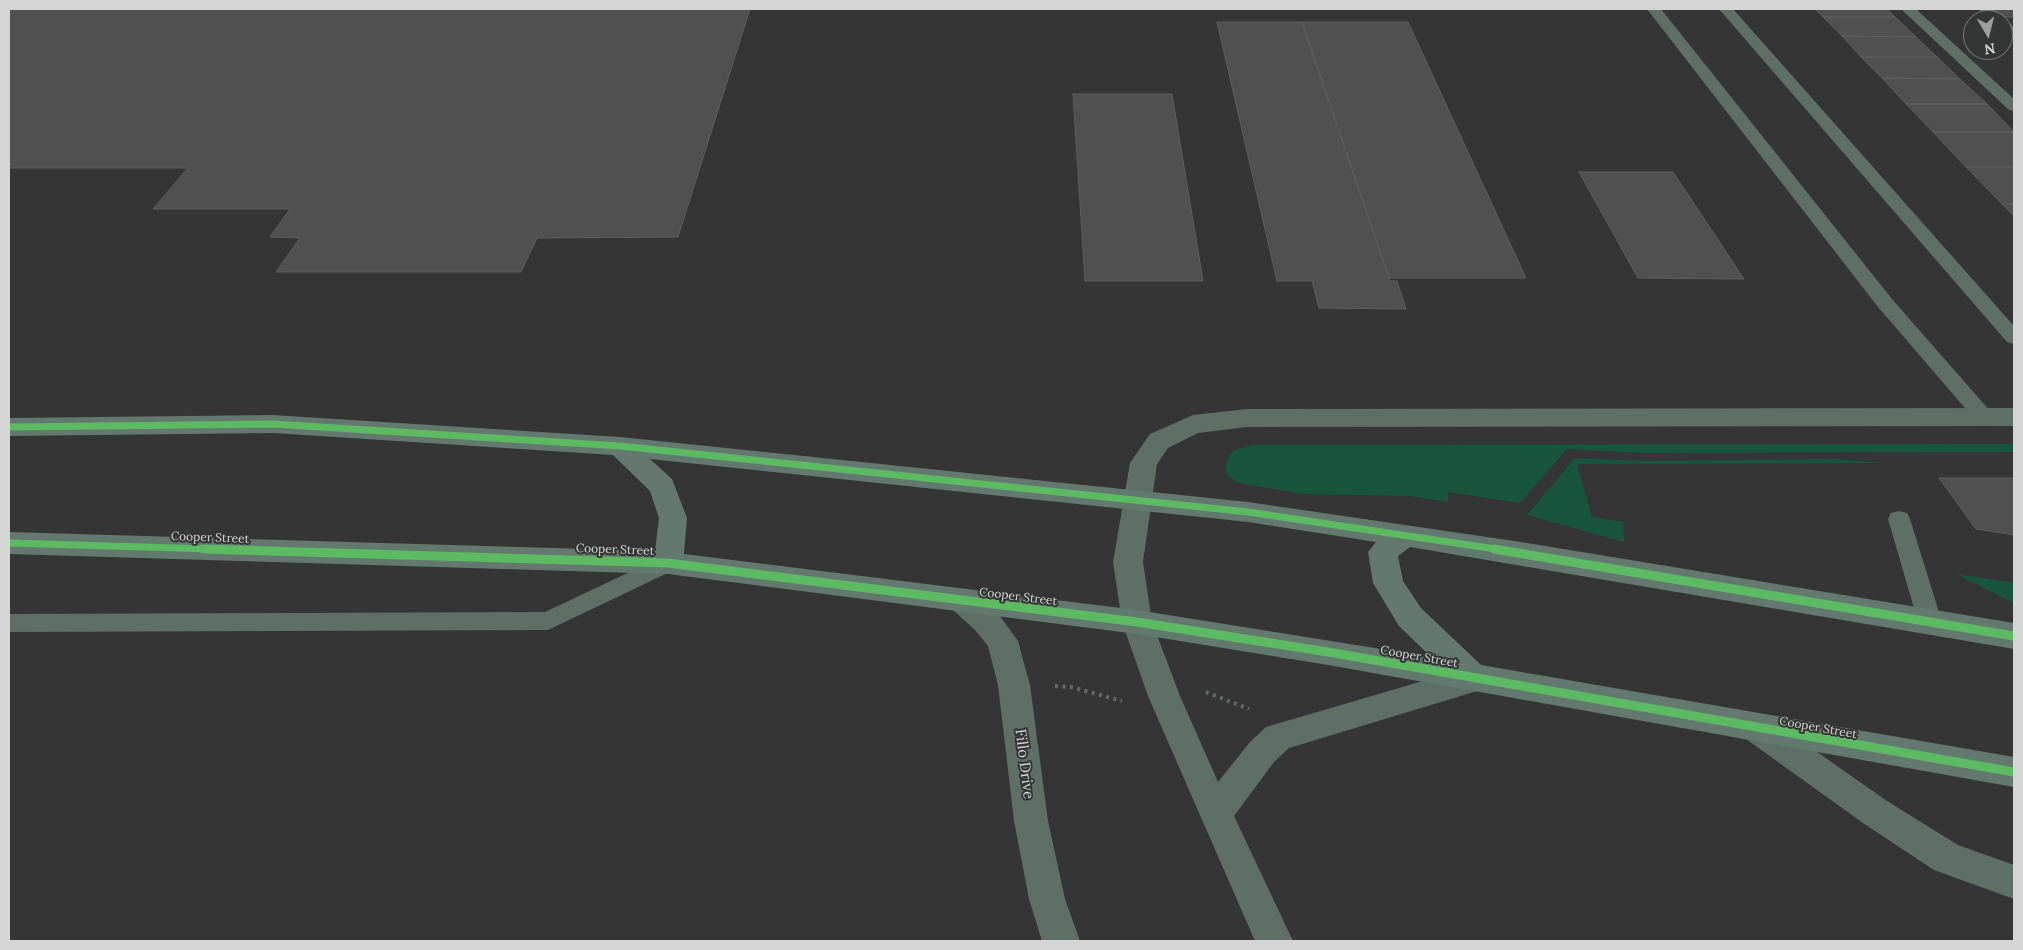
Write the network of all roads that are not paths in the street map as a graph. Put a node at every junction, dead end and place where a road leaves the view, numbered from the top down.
1 (1654, 9) edge
2 (1726, 9) edge
3 (1908, 9) edge
4 (2014, 107) edge
5 (2014, 338) edge
6 (1984, 417) junction
7 (2014, 417) edge
8 (9, 427) edge
9 (620, 446) junction
10 (1138, 501) junction
11 (1899, 519) dead end
12 (1405, 535) junction
13 (9, 543) edge
14 (668, 563) junction
15 (963, 601) junction
16 (1137, 622) junction
17 (1930, 622) junction
18 (9, 623) edge
19 (2014, 636) edge
20 (1474, 679) junction
21 (1758, 729) junction
22 (2014, 772) edge
23 (1215, 813) junction
24 (2014, 882) edge
25 (1061, 941) edge
26 (1274, 941) edge

1 - 6 lane
2 - 5 lane
3 - 4 lane
6 - 7 street
6 - 10 street
8 - 9 main road
9 - 10 main road
9 - 14 main road
10 - 12 main road
10 - 16 street
11 - 17 lane
12 - 17 main road
12 - 20 main road
13 - 14 main road, Cooper Street
14 - 15 main road, Cooper Street
14 - 18 lane, Cooper Street
15 - 16 main road, Cooper Street
15 - 25 street, Fillo Drive
16 - 20 main road, Cooper Street
16 - 23 street
17 - 19 main road
20 - 21 main road, Cooper Street
20 - 23 street
21 - 22 main road, Cooper Street
21 - 24 street, Cooper Street
23 - 26 street

